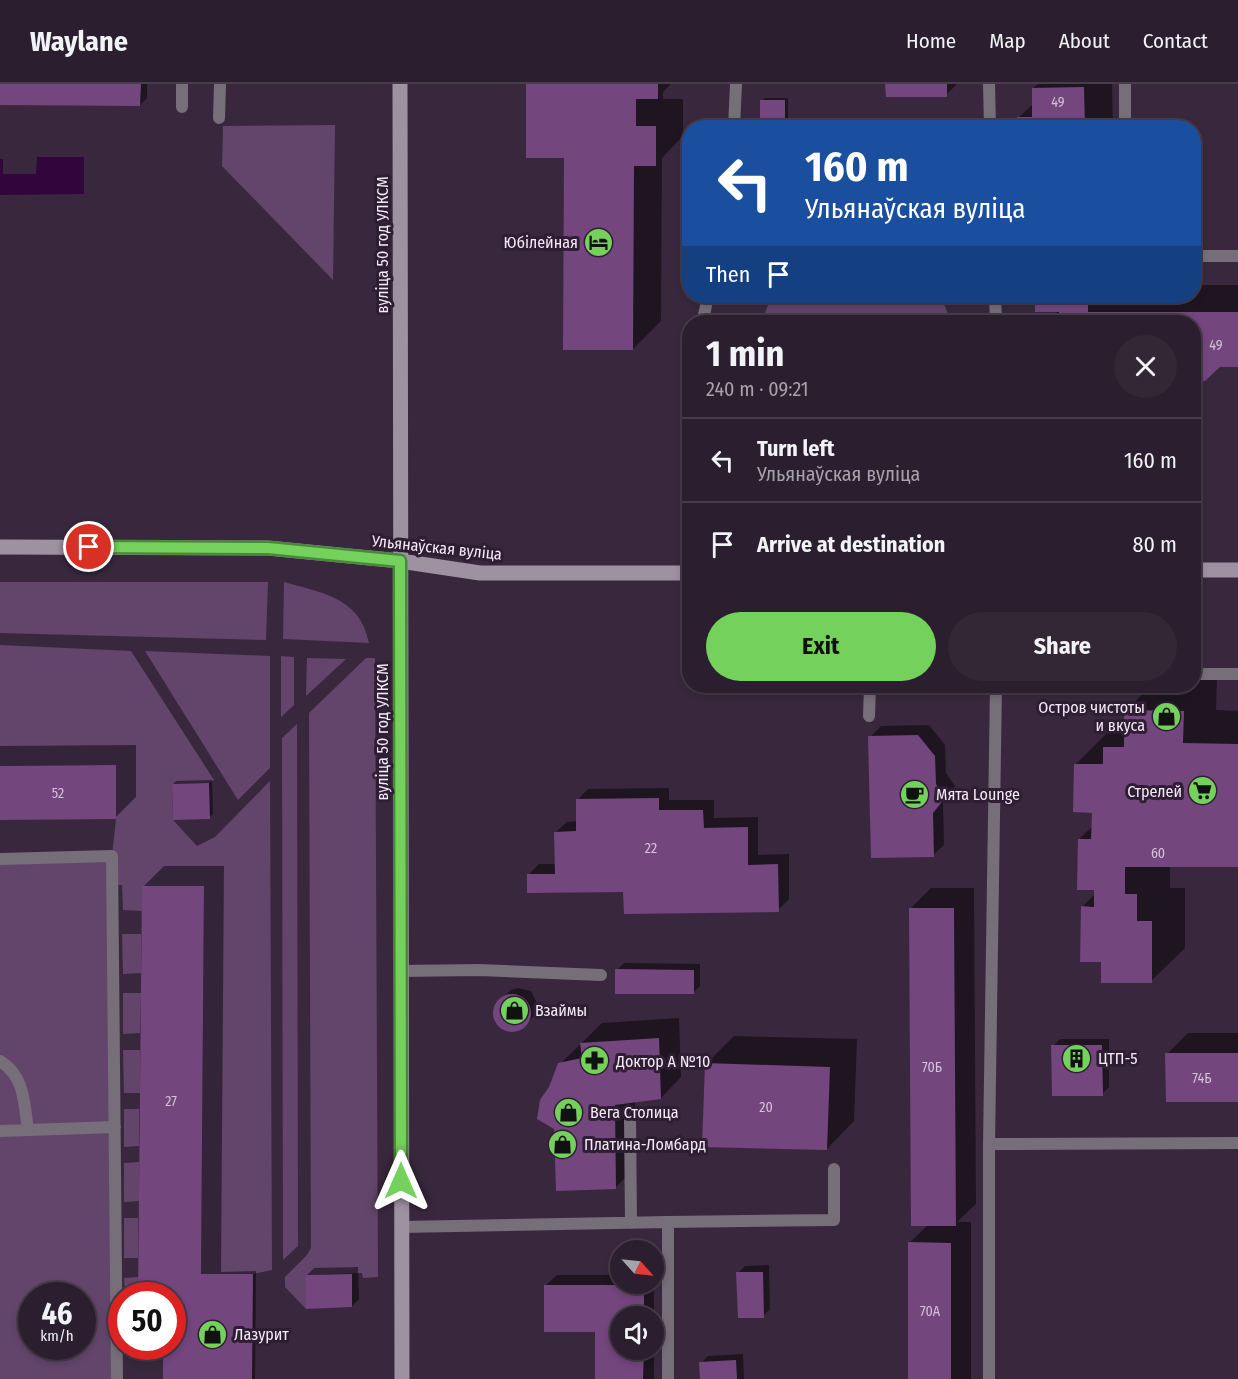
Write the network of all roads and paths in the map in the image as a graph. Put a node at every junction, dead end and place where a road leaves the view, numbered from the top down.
1 (182, 84) edge
2 (220, 84) edge
3 (400, 84) edge
4 (736, 84) edge
5 (989, 84) edge
6 (1125, 84) edge
7 (182, 107) dead end
8 (219, 118) dead end
9 (734, 120) edge
10 (990, 120) edge
11 (1125, 120) edge
12 (1201, 256) edge
13 (1238, 256) edge
14 (0, 547) edge
15 (400, 561) junction
16 (1201, 570) edge
17 (1238, 570) edge
18 (682, 573) edge
19 (1201, 674) edge
20 (1238, 674) edge
21 (870, 693) edge
22 (996, 693) edge
23 (869, 716) dead end
24 (0, 859) edge
25 (400, 971) junction
26 (601, 975) dead end
27 (0, 1061) edge
28 (630, 1118) dead end
29 (115, 1127) junction
30 (28, 1130) junction
31 (0, 1131) edge
32 (1238, 1143) edge
33 (989, 1144) junction
34 (834, 1169) dead end
35 (668, 1222) junction
36 (631, 1223) junction
37 (401, 1227) junction
38 (117, 1379) edge
39 (402, 1379) edge
40 (668, 1379) edge
41 (989, 1379) edge

1 - 7 lane
2 - 8 lane
3 - 15 main road, вуліца 50 год УЛКСМ
4 - 9 lane
5 - 10 lane
6 - 11 lane
12 - 13 lane
14 - 15 main road, Ульянаўская вуліца
15 - 18 main road, Ульянаўская вуліца
15 - 25 main road, вуліца 50 год УЛКСМ
16 - 17 main road
19 - 20 lane
21 - 23 lane
22 - 33 lane
24 - 29 lane
25 - 26 lane
25 - 37 main road, вуліца 50 год УЛКСМ
27 - 30 lane
28 - 36 lane
29 - 30 lane
29 - 38 lane
30 - 31 lane
32 - 33 lane
33 - 41 lane
34 - 35 lane
35 - 36 lane
35 - 40 lane
36 - 37 lane
37 - 39 main road, вуліца 50 год УЛКСМ

